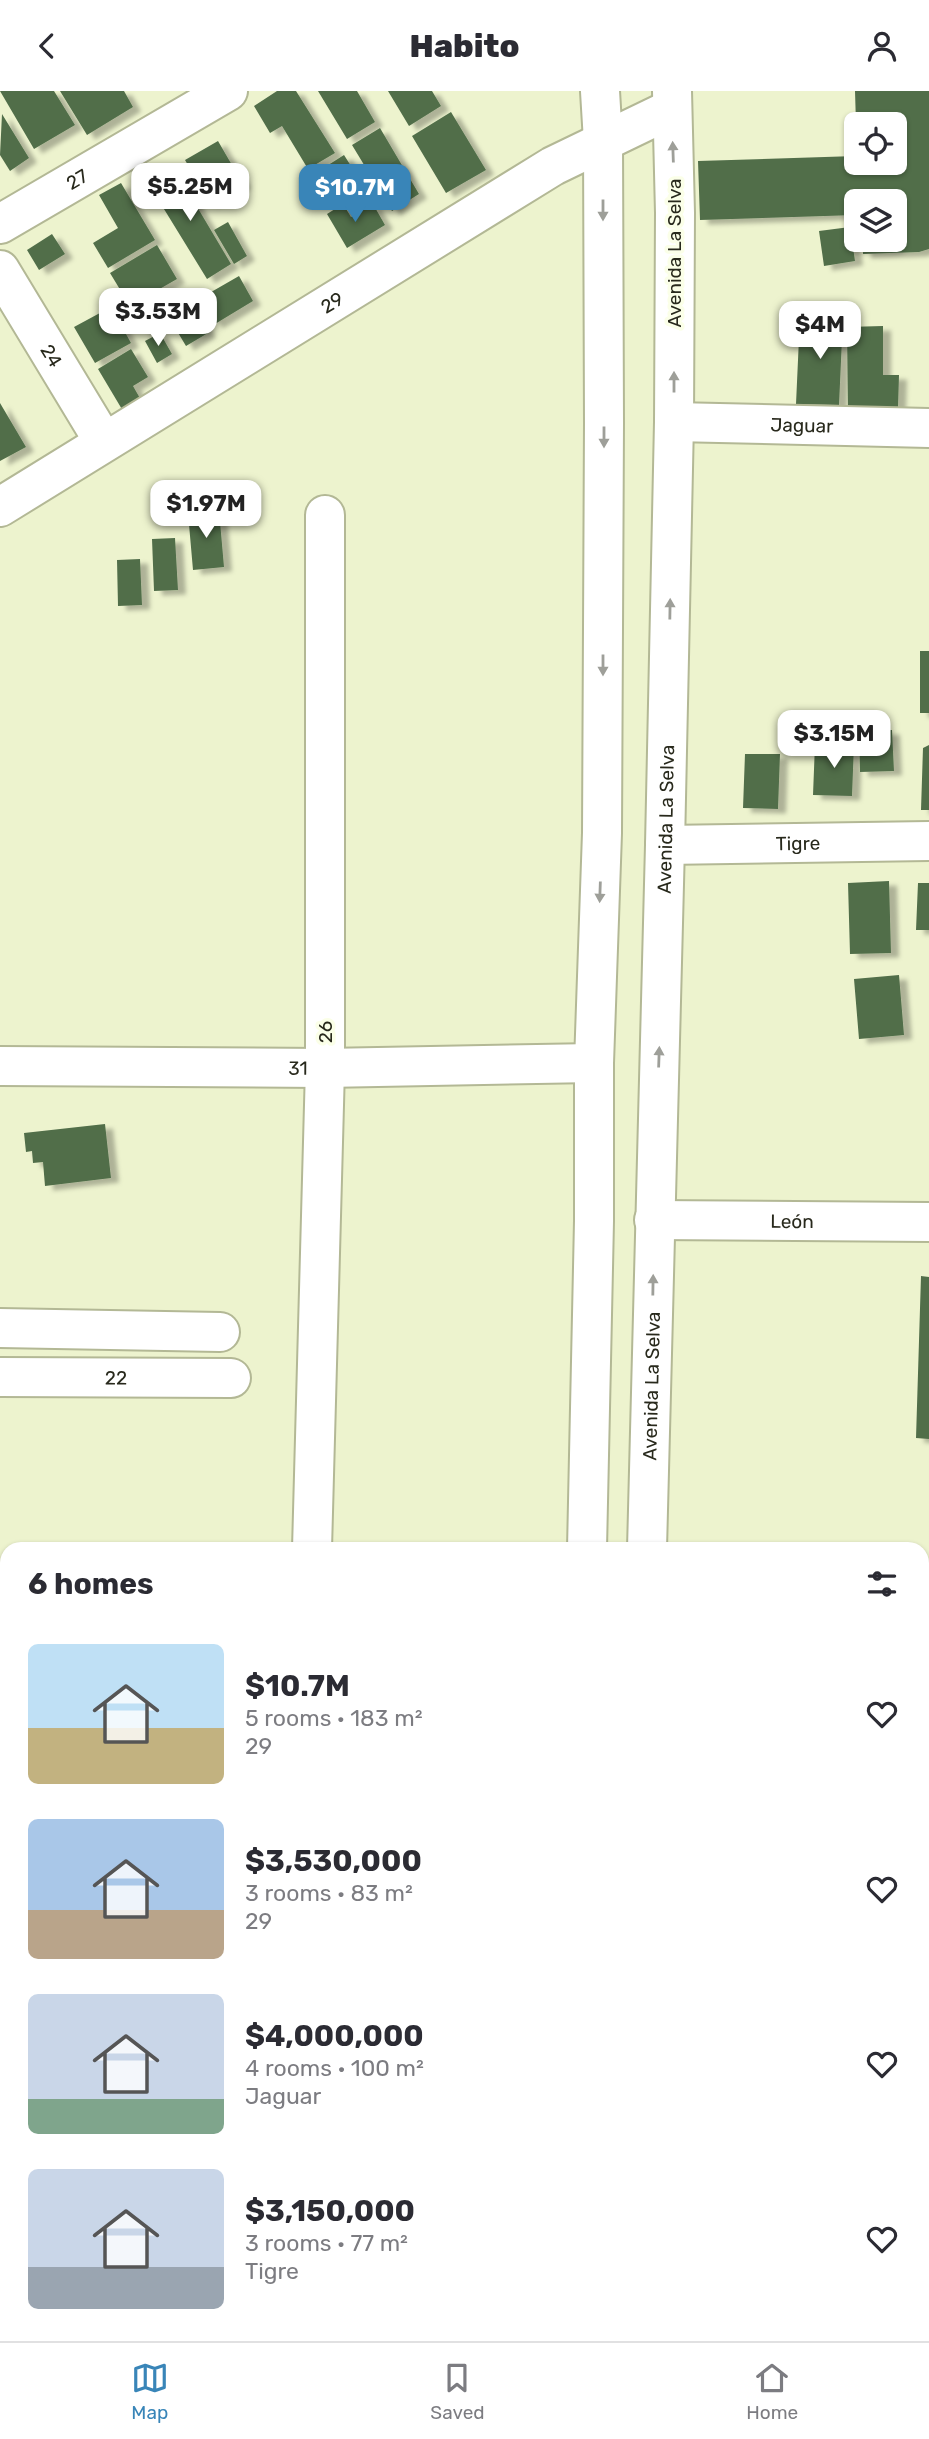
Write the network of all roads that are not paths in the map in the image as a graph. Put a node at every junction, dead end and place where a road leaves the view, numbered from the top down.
1 (600, 91) edge
2 (209, 97) edge
3 (671, 100) edge
4 (603, 142) junction
5 (0, 224) edge
6 (0, 269) edge
7 (674, 422) junction
8 (929, 428) edge
9 (104, 442) junction
10 (0, 507) edge
11 (325, 515) dead end
12 (929, 841) edge
13 (665, 845) junction
14 (594, 1063) junction
15 (0, 1066) edge
16 (325, 1067) junction
17 (654, 1220) junction
18 (929, 1222) edge
19 (0, 1328) edge
20 (220, 1332) dead end
21 (0, 1377) edge
22 (231, 1378) dead end
23 (312, 1542) edge
24 (587, 1542) edge
25 (646, 1542) edge

1 - 4 street
2 - 5 street, 27
3 - 4 street, 29
7 -> 3 street, Avenida La Selva
4 - 9 street, 29
4 -> 14 street
6 - 9 street, 24
7 - 8 street, Jaguar
13 -> 7 street, Avenida La Selva
9 - 10 street, 29
11 - 16 street, 26
12 - 13 street, Tigre
17 -> 13 street, Avenida La Selva
14 - 16 street, 31
14 - 24 street
15 - 16 street, 31
16 - 23 street, 26
17 - 18 street, León
25 -> 17 street, Avenida La Selva
19 - 20 street
21 - 22 street, 22

